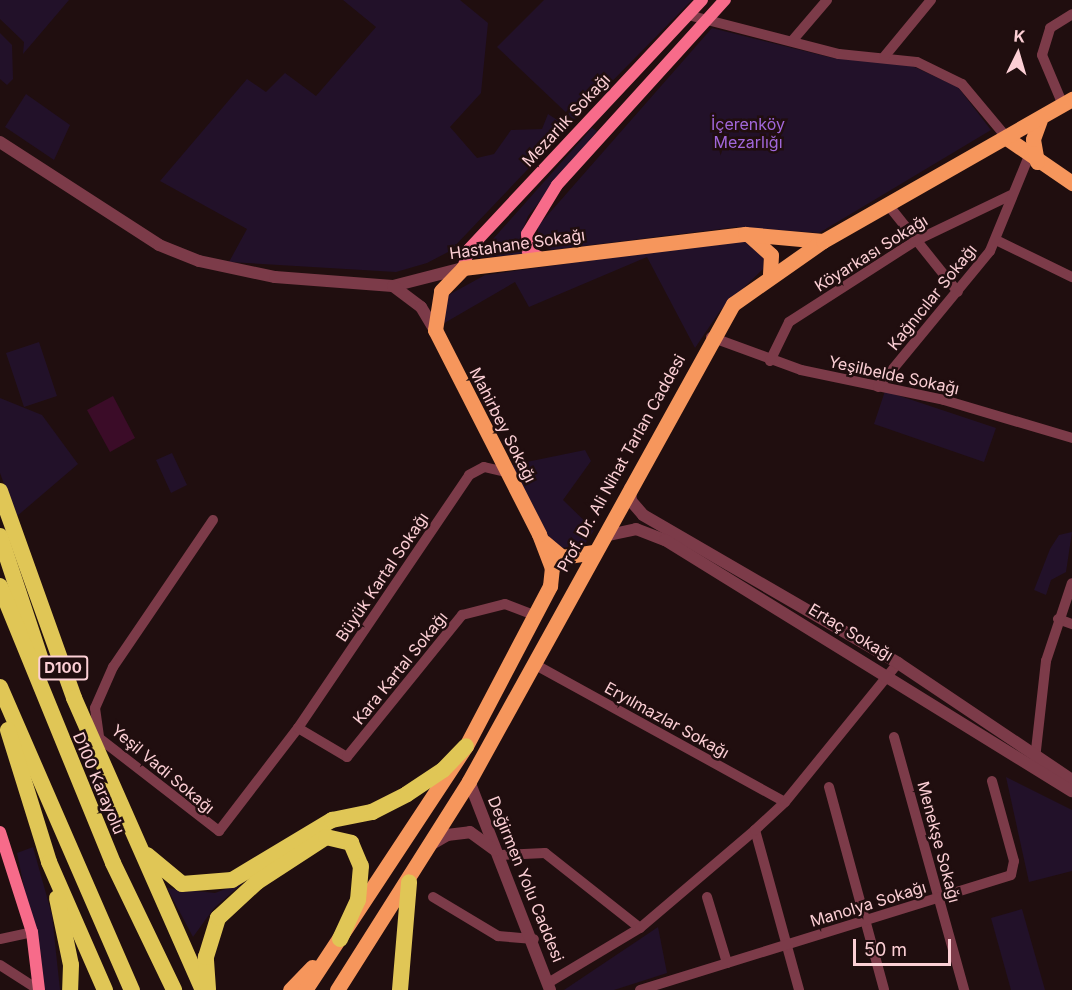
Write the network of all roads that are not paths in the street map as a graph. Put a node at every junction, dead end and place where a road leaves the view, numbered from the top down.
1 (702, 0) edge
2 (725, 0) edge
3 (827, 0) edge
4 (931, 0) edge
5 (1072, 14) edge
6 (688, 15) junction
7 (708, 20) junction
8 (792, 41) junction
9 (884, 57) junction
10 (1067, 102) edge
11 (1040, 120) junction
12 (1008, 139) junction
13 (0, 142) edge
14 (1033, 159) junction
15 (1072, 183) edge
16 (1011, 195) junction
17 (889, 206) junction
18 (745, 234) junction
19 (996, 240) junction
20 (915, 241) junction
21 (823, 242) junction
22 (542, 258) junction
23 (463, 268) junction
24 (770, 274) junction
25 (1072, 277) edge
26 (393, 286) junction
27 (958, 292) junction
28 (435, 330) junction
29 (711, 337) junction
30 (770, 361) junction
31 (878, 387) junction
32 (1072, 438) edge
33 (506, 472) junction
34 (630, 484) junction
35 (0, 491) edge
36 (213, 520) dead end
37 (539, 534) junction
38 (0, 536) edge
39 (604, 536) junction
40 (594, 552) junction
41 (1072, 583) edge
42 (0, 586) edge
43 (537, 616) junction
44 (1058, 619) junction
45 (1072, 624) edge
46 (898, 663) junction
47 (534, 664) junction
48 (890, 674) junction
49 (0, 687) edge
50 (0, 705) edge
51 (298, 728) junction
52 (894, 737) dead end
53 (95, 740) junction
54 (466, 746) junction
55 (68, 756) junction
56 (1035, 759) junction
57 (1072, 780) edge
58 (469, 781) junction
59 (992, 781) dead end
60 (829, 787) dead end
61 (1072, 791) edge
62 (785, 802) junction
63 (755, 830) junction
64 (0, 832) edge
65 (135, 842) junction
66 (430, 845) junction
67 (501, 855) junction
68 (49, 862) junction
69 (409, 882) junction
70 (433, 897) dead end
71 (707, 897) dead end
72 (938, 898) junction
73 (384, 919) junction
74 (865, 920) junction
75 (640, 928) junction
76 (32, 932) junction
77 (0, 939) edge
78 (340, 939) junction
79 (534, 939) junction
80 (787, 944) junction
81 (727, 963) junction
82 (0, 965) edge
83 (549, 986) edge
84 (39, 990) edge
85 (70, 990) edge
86 (105, 990) edge
87 (132, 990) edge
88 (174, 990) edge
89 (203, 990) edge
90 (208, 990) edge
91 (290, 990) edge
92 (305, 990) edge
93 (337, 990) edge
94 (350, 990) edge
95 (400, 990) edge
96 (640, 990) edge
97 (799, 990) edge
98 (884, 990) edge
99 (963, 990) edge

1 - 6 main road, Mezarlık Sokağı
2 - 7 main road
3 - 8 street
4 - 9 street
5 - 10 street
6 - 7 street
6 - 23 main road, Mezarlık Sokağı
7 - 8 street
7 - 22 main road
8 - 9 street
9 - 12 street
10 - 11 main road, Prof. Dr. Ali Nihat Tarlan Caddesi
11 - 12 main road, Prof. Dr. Ali Nihat Tarlan Caddesi
11 - 14 main road
12 - 14 main road
12 - 17 main road, Prof. Dr. Ali Nihat Tarlan Caddesi
13 - 26 street, Hastahane Sokağı
14 - 15 main road
14 - 16 street, Kağnıcılar Sokağı
16 - 19 street, Kağnıcılar Sokağı
16 - 20 street, Köyarkası Sokağı
17 - 20 street
17 - 21 main road, Prof. Dr. Ali Nihat Tarlan Caddesi
18 - 21 main road, Hastahane Sokağı
18 - 22 main road, Hastahane Sokağı
18 - 24 main road
19 - 25 street
19 - 27 street, Kağnıcılar Sokağı
20 - 27 street
20 - 30 street, Köyarkası Sokağı
21 - 24 main road, Prof. Dr. Ali Nihat Tarlan Caddesi
22 - 23 main road, Hastahane Sokağı
23 - 26 street, Hastahane Sokağı
23 - 28 main road
24 - 29 main road, Prof. Dr. Ali Nihat Tarlan Caddesi
26 - 28 street, Mahirbey Sokağı
27 - 31 street, Kağnıcılar Sokağı
28 - 33 main road, Mahirbey Sokağı
29 - 30 street, Yeşilbelde Sokağı
29 - 34 main road, Prof. Dr. Ali Nihat Tarlan Caddesi
30 - 31 street, Yeşilbelde Sokağı
31 - 32 street, Yeşilbelde Sokağı
33 - 37 main road, Mahirbey Sokağı
33 - 51 street, Büyük Kartal Sokağı
34 - 39 main road, Prof. Dr. Ali Nihat Tarlan Caddesi
34 - 46 street, Ertaç Sokağı
35 - 53 highway, D100
36 - 53 street, Yeşil Vadi Sokağı
37 - 40 main road
37 - 43 main road, Prof. Dr. Ali Nihat Tarlan Caddesi
38 - 55 highway
39 - 40 main road, Prof. Dr. Ali Nihat Tarlan Caddesi
39 - 48 street, Ertaç Sokağı
40 - 47 main road, Prof. Dr. Ali Nihat Tarlan Caddesi
41 - 44 street
42 - 55 highway, D100 Karayolu / D100
43 - 51 street, Kara Kartal Sokağı
43 - 54 main road, Prof. Dr. Ali Nihat Tarlan Caddesi
44 - 45 street
44 - 56 street
46 - 48 street
46 - 56 street, Ertaç Sokağı
47 - 58 main road, Prof. Dr. Ali Nihat Tarlan Caddesi
47 - 62 street, Eryılmazlar Sokağı
48 - 61 street, Ertaç Sokağı
48 - 62 street
49 - 87 highway
50 - 68 highway
51 - 53 street, Yeşil Vadi Sokağı
52 - 72 street, Menekşe Sokağı
53 - 65 highway, D100
54 - 65 highway
54 - 78 main road, Prof. Dr. Ali Nihat Tarlan Caddesi
55 - 88 highway, D100 Karayolu / D100
56 - 57 street, Ertaç Sokağı
58 - 66 main road, Prof. Dr. Ali Nihat Tarlan Caddesi
58 - 67 street, Değirmen Yolu Caddesi
59 - 72 street, Manolya Sokağı
60 - 74 street
62 - 63 street
63 - 75 street
63 - 80 street
64 - 76 main road
65 - 89 highway
66 - 67 street
66 - 69 main road, Prof. Dr. Ali Nihat Tarlan Caddesi
67 - 75 street
67 - 79 street, Değirmen Yolu Caddesi
68 - 85 highway
68 - 86 highway
69 - 73 main road, Prof. Dr. Ali Nihat Tarlan Caddesi
69 - 95 highway
70 - 79 street
71 - 81 street
72 - 74 street, Manolya Sokağı
72 - 99 street, Menekşe Sokağı
73 - 93 main road
73 - 94 main road
74 - 80 street, Manolya Sokağı
74 - 98 street
75 - 83 street
76 - 77 street
76 - 84 main road
78 - 90 highway
78 - 91 main road
78 - 92 main road, Prof. Dr. Ali Nihat Tarlan Caddesi
79 - 83 street, Değirmen Yolu Caddesi
80 - 81 street, Manolya Sokağı
80 - 97 street
81 - 96 street, Manolya Sokağı
82 - 84 street

